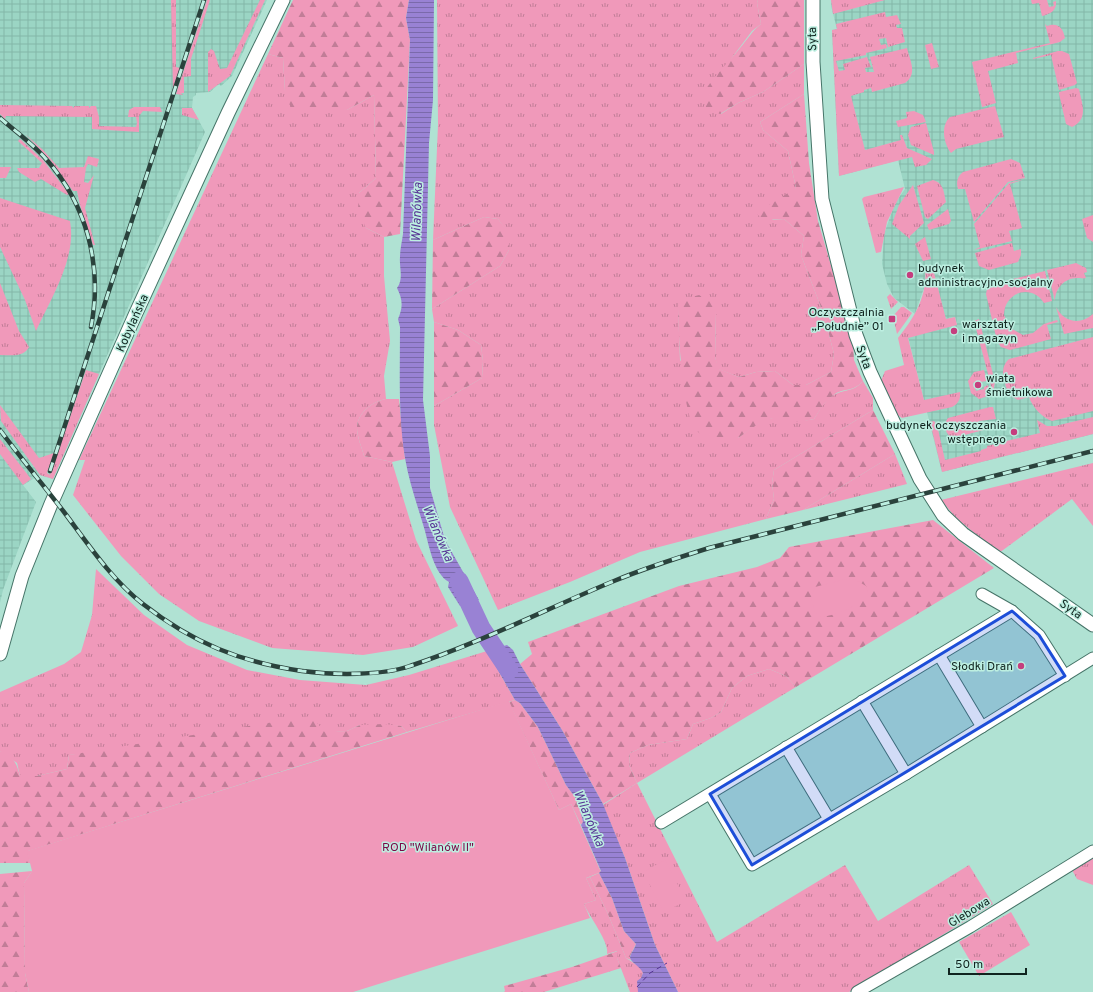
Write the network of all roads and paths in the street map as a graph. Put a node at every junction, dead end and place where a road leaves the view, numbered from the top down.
1 (283, 0) edge
2 (813, 0) edge
3 (982, 594) dead end
4 (1012, 611) junction
5 (1093, 625) edge
6 (0, 654) edge
7 (939, 655) junction
8 (1093, 658) edge
9 (1065, 676) junction
10 (862, 701) junction
11 (982, 727) junction
12 (786, 747) junction
13 (906, 774) junction
14 (710, 794) junction
15 (829, 819) junction
16 (661, 823) dead end
17 (1093, 851) edge
18 (856, 992) edge

1 - 6 street, Kobylańska
2 - 5 street, Syta
3 - 4 street
4 - 7 street
4 - 9 street
7 - 10 street
7 - 11 street
8 - 9 street
9 - 11 street
10 - 12 street
10 - 13 street
11 - 13 street
12 - 14 street
12 - 15 street
13 - 15 street
14 - 15 street
14 - 16 street
17 - 18 street, Glebowa

